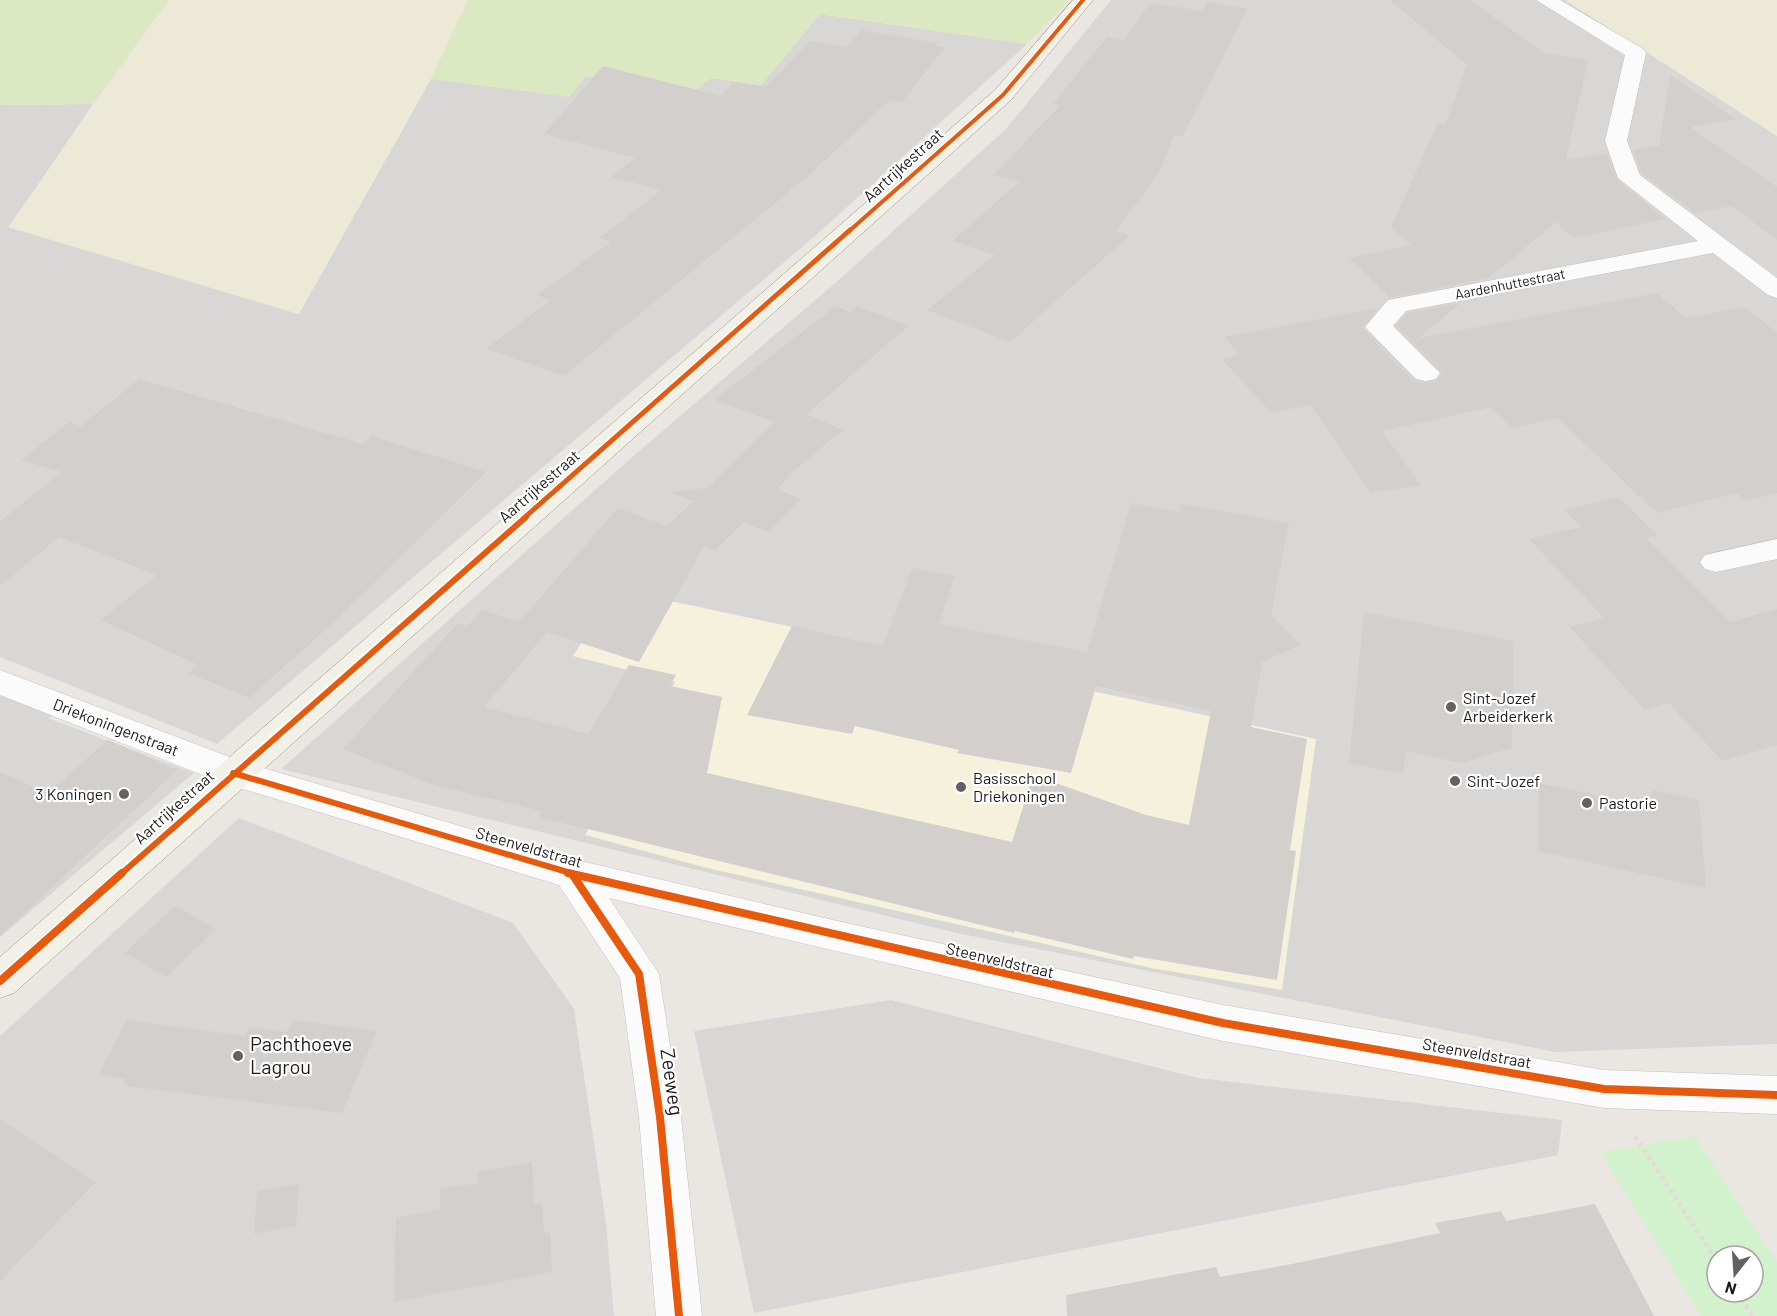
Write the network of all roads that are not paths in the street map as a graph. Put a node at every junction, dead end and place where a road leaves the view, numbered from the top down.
1 (1083, 0) edge
2 (1546, 0) edge
3 (1718, 245) junction
4 (1777, 290) edge
5 (1426, 373) dead end
6 (1777, 549) edge
7 (1716, 562) dead end
8 (0, 682) edge
9 (233, 773) junction
10 (572, 874) junction
11 (0, 981) edge
12 (1777, 1095) edge
13 (679, 1316) edge

1 - 9 street, Aartrijkestraat
2 - 3 street
3 - 4 street
3 - 5 street, Aardenhuttestraat
6 - 7 street
8 - 9 street, Driekoningenstraat
9 - 10 street, Steenveldstraat
9 - 11 street, Aartrijkestraat
10 - 12 street, Steenveldstraat
10 - 13 street, Zeeweg

